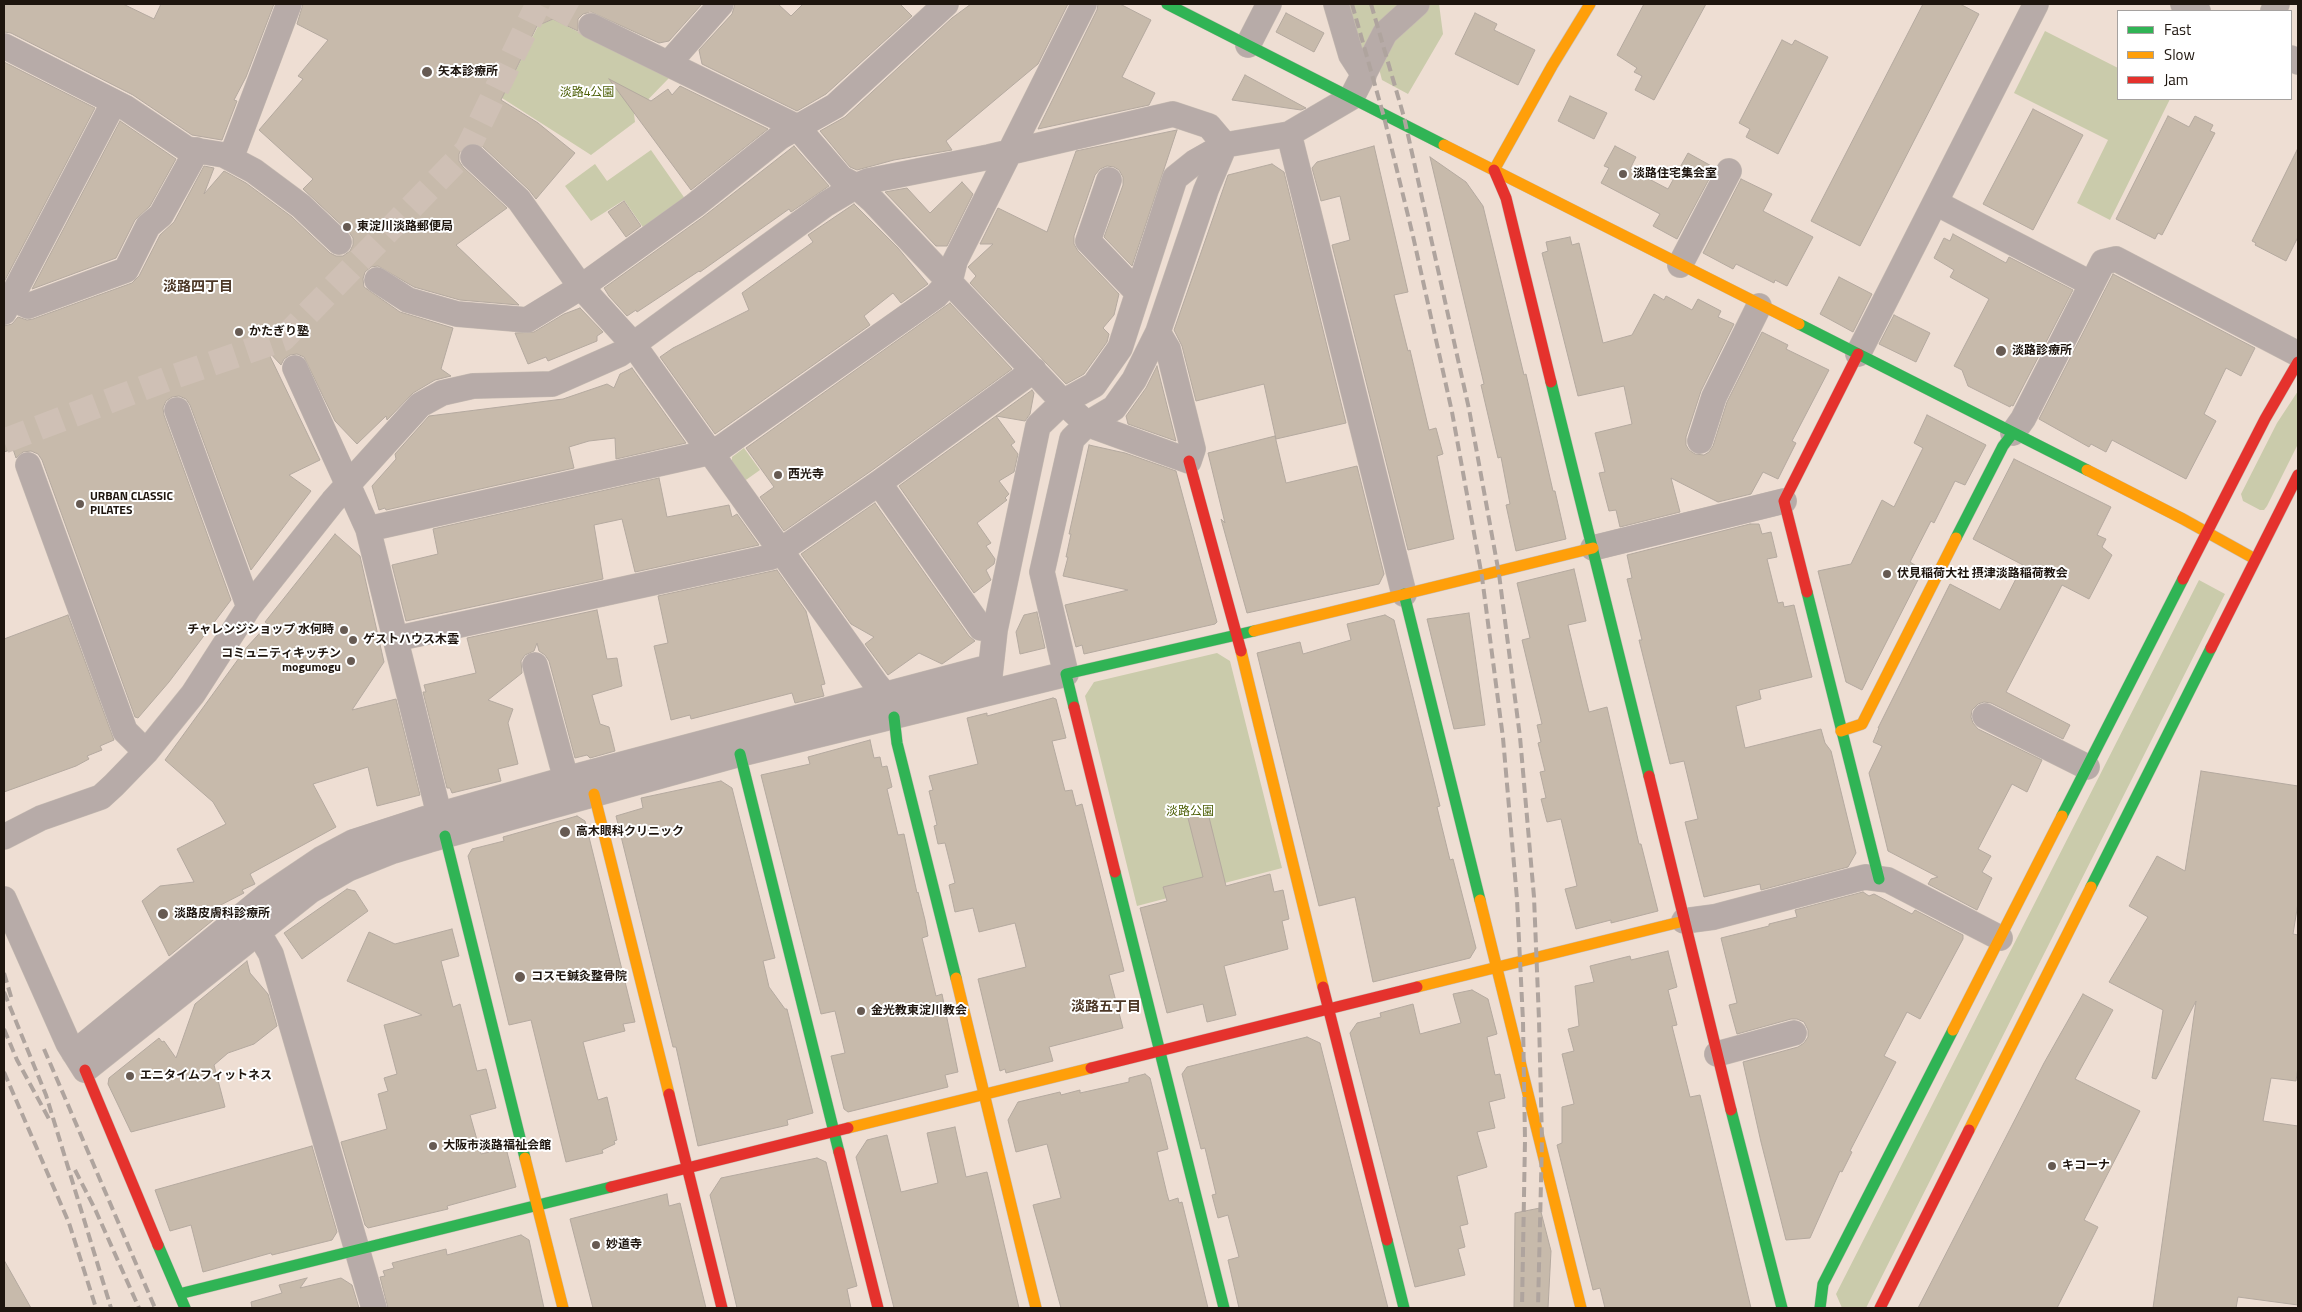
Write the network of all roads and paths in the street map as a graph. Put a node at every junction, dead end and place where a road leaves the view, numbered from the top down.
1 (721, 4) edge
2 (946, 4) edge
3 (1084, 4) edge
4 (1167, 4) edge
5 (1269, 4) edge
6 (1336, 4) edge
7 (1416, 4) edge
8 (1590, 4) edge
9 (2036, 4) edge
10 (2183, 4) edge
11 (281, 6) edge
12 (2196, 10) edge
13 (591, 26) tunnel mouth
14 (1248, 45) junction
15 (4, 46) edge
16 (669, 63) junction
17 (1364, 74) junction
18 (1352, 97) junction
19 (114, 102) junction
20 (797, 128) junction
21 (1289, 134) junction
22 (1225, 145) junction
23 (197, 150) junction
24 (1009, 152) junction
25 (473, 157) dead end
26 (231, 158) junction
27 (1494, 170) junction
28 (1729, 171) dead end
29 (1109, 180) dead end
30 (856, 186) junction
31 (1936, 203) junction
32 (339, 242) dead end
33 (1680, 265) junction
34 (377, 280) dead end
35 (950, 281) junction
36 (2092, 284) junction
37 (581, 287) junction
38 (1137, 292) junction
39 (7, 305) edge
40 (1759, 306) junction
41 (1158, 332) junction
42 (633, 344) junction
43 (1858, 354) junction
44 (2298, 354) edge
45 (2298, 362) edge
46 (296, 368) dead end
47 (1034, 370) junction
48 (1063, 402) junction
49 (177, 410) dead end
50 (1087, 424) junction
51 (2013, 434) junction
52 (1700, 440) dead end
53 (711, 452) junction
54 (1189, 461) junction
55 (28, 465) dead end
56 (2298, 475) edge
57 (878, 483) junction
58 (349, 484) junction
59 (1784, 501) junction
60 (368, 529) junction
61 (2208, 532) junction
62 (1593, 548) junction
63 (781, 551) junction
64 (2255, 559) junction
65 (1404, 594) junction
66 (249, 607) junction
67 (995, 630) junction
68 (1237, 635) junction
69 (396, 639) junction
70 (535, 666) dead end
71 (989, 667) junction
72 (1066, 674) junction
73 (988, 693) junction
74 (884, 694) junction
75 (1985, 716) dead end
76 (894, 717) junction
77 (1841, 731) junction
78 (146, 752) junction
79 (740, 754) junction
80 (2087, 767) junction
81 (566, 779) junction
82 (594, 794) junction
83 (442, 825) junction
84 (4, 837) edge
85 (1879, 879) junction
86 (4, 899) edge
87 (1684, 921) junction
88 (258, 932) junction
89 (2000, 938) junction
90 (1496, 968) junction
91 (1328, 1009) junction
92 (1794, 1033) dead end
93 (1160, 1051) junction
94 (1717, 1054) junction
95 (79, 1061) junction
96 (985, 1095) junction
97 (835, 1132) junction
98 (687, 1168) junction
99 (537, 1206) junction
100 (358, 1252) junction
101 (179, 1294) junction
102 (185, 1308) edge
103 (374, 1308) edge
104 (563, 1308) edge
105 (722, 1308) edge
106 (878, 1308) edge
107 (1036, 1308) edge
108 (1224, 1308) edge
109 (1404, 1308) edge
110 (1581, 1308) edge
111 (1782, 1308) edge
112 (1820, 1308) edge
113 (1880, 1308) edge

1 - 16 street
2 - 20 street
3 - 24 street
4 - 14 street
5 - 14 street
6 - 17 street
7 - 17 street
8 - 27 street
9 - 31 street
10 - 12 street
11 - 26 street
13 - 16 street
14 - 18 street
15 - 19 street
16 - 20 street
17 - 18 street
18 - 21 street
18 - 27 street
19 - 23 street
19 - 39 street
20 - 30 street
20 - 37 street
21 - 22 street
21 - 65 street
22 - 24 street
22 - 38 street
22 - 41 street
23 - 26 street
23 - 39 street
24 - 30 street
24 - 35 street
25 - 37 street
26 - 32 street
27 - 33 street
27 - 62 street
28 - 33 street
29 - 38 street
30 - 35 street
30 - 42 street
31 - 36 street
31 - 43 street
33 - 40 street
34 - 37 street
35 - 47 street
35 - 53 street
36 - 44 street
36 - 51 street
37 - 42 street
38 - 48 street
40 - 43 street
40 - 52 street
41 - 50 street
41 - 54 street
42 - 53 street
42 - 58 street
43 - 51 street
43 - 59 street
45 - 61 street
46 - 58 street
47 - 48 street
47 - 57 street
48 - 50 street
48 - 67 street
49 - 66 street
50 - 54 street
50 - 72 street
51 - 61 street
51 - 77 street
53 - 60 street
53 - 63 street
54 - 68 street
55 - 78 street
56 - 64 street
57 - 63 street
57 - 67 street
58 - 60 street
58 - 66 street
59 - 62 street
59 - 77 street
60 - 69 street
61 - 64 street
61 - 80 street
62 - 65 street
62 - 87 street
63 - 69 street
63 - 74 street
64 - 113 street
65 - 68 street
65 - 90 street
66 - 78 street
67 - 71 street
68 - 72 street
68 - 91 street
69 - 83 street
70 - 81 street
71 - 73 street
71 - 74 street
72 - 73 street
72 - 93 street
73 - 76 street
74 - 76 street
74 - 81 street
75 - 80 street
76 - 79 street
76 - 96 street
77 - 85 street
78 - 84 street
79 - 82 street
79 - 97 street
80 - 89 street
81 - 83 street
82 - 83 street
82 - 98 street
83 - 88 street
83 - 95 street
83 - 99 street
85 - 87 street
85 - 89 street
86 - 95 street
87 - 90 street
87 - 94 street
88 - 95 street
88 - 100 street
89 - 112 street
90 - 91 street
90 - 110 street
91 - 93 street
91 - 109 street
92 - 94 street
93 - 96 street
93 - 108 street
94 - 111 street
95 - 101 street
96 - 97 street
96 - 107 street
97 - 98 street
97 - 106 street
98 - 99 street
98 - 105 street
99 - 100 street
99 - 104 street
100 - 101 street
100 - 103 street
101 - 102 street

